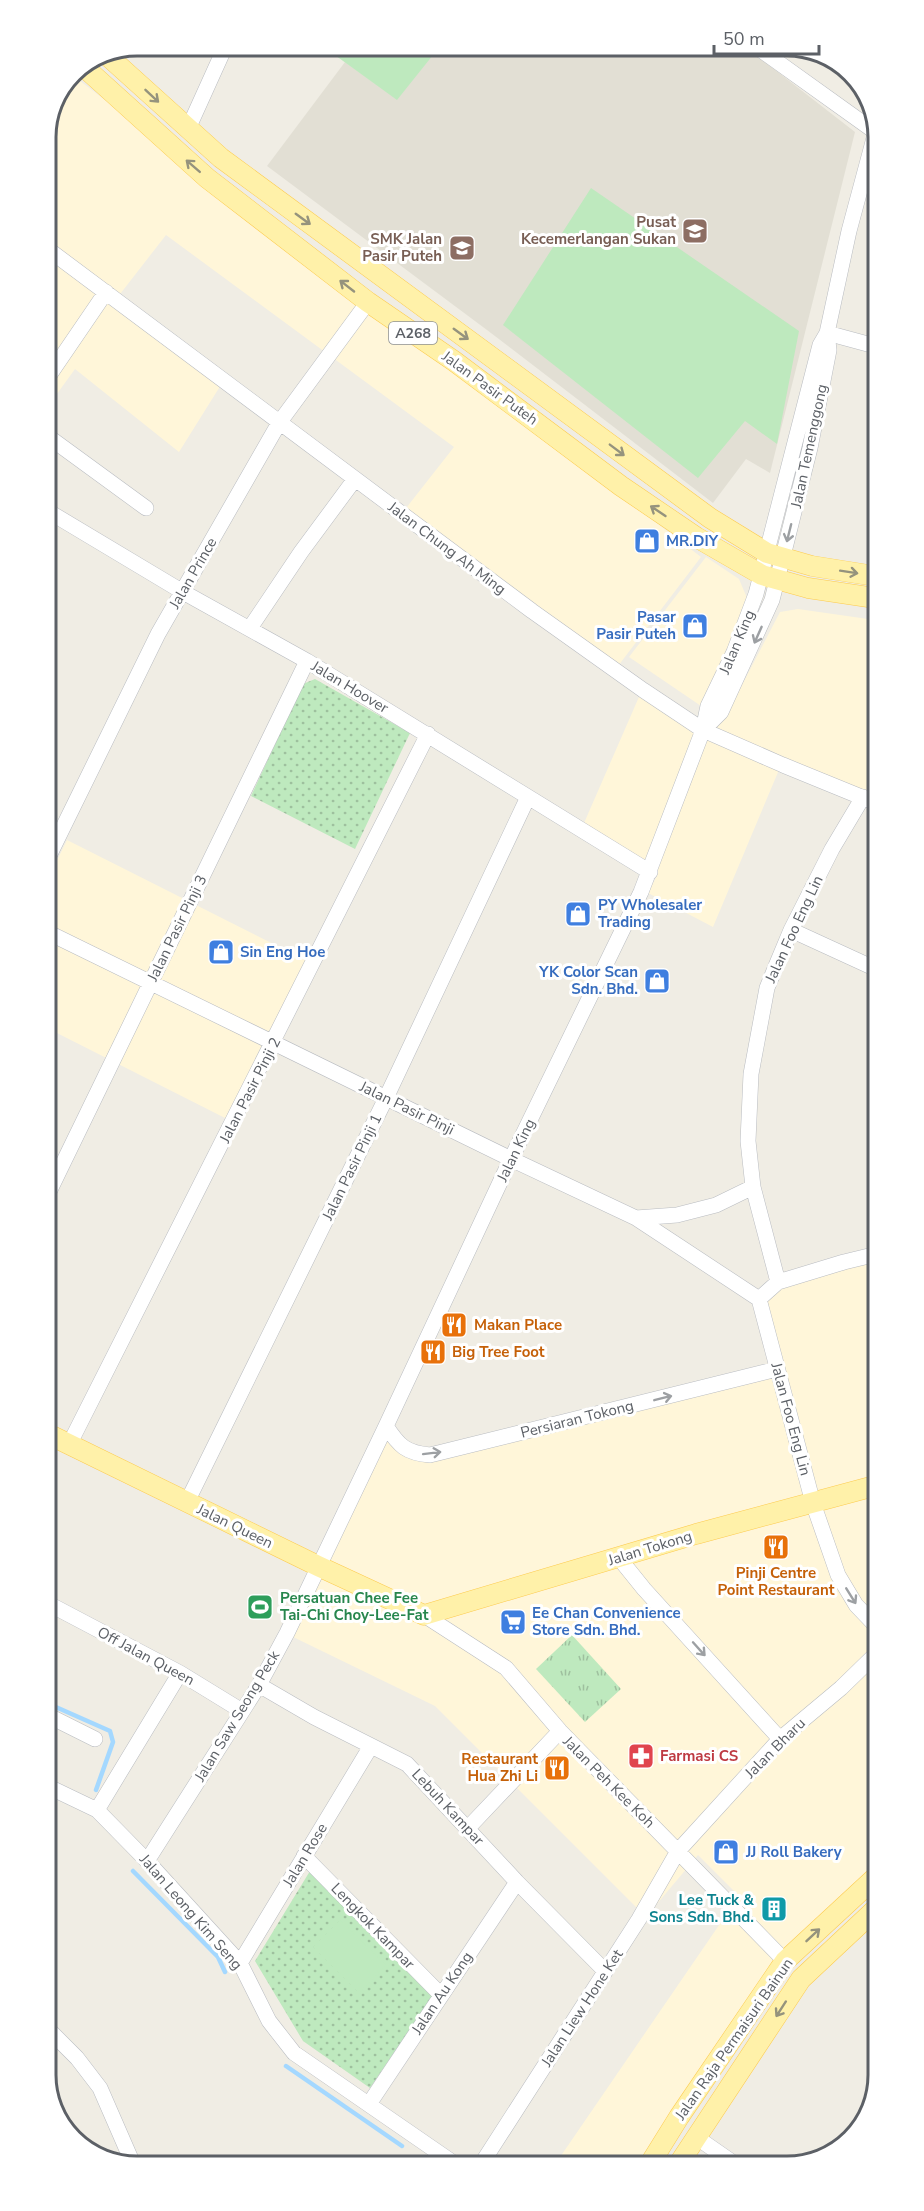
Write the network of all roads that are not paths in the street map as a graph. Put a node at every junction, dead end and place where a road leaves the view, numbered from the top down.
1 (221, 56) edge
2 (769, 56) edge
3 (112, 60) edge
4 (89, 71) edge
5 (868, 127) edge
6 (188, 129) junction
7 (868, 160) edge
8 (56, 255) edge
9 (106, 292) junction
10 (368, 302) junction
11 (826, 333) junction
12 (868, 344) edge
13 (56, 365) edge
14 (279, 423) junction
15 (56, 442) edge
16 (355, 479) junction
17 (146, 508) dead end
18 (56, 521) edge
19 (775, 555) junction
20 (868, 575) edge
21 (769, 577) junction
22 (183, 592) junction
23 (868, 597) edge
24 (250, 628) junction
25 (307, 662) junction
26 (703, 729) junction
27 (428, 735) junction
28 (528, 797) junction
29 (868, 800) edge
30 (868, 801) edge
31 (56, 842) edge
32 (650, 872) junction
33 (790, 930) junction
34 (56, 936) edge
35 (868, 965) edge
36 (150, 983) junction
37 (274, 1043) junction
38 (386, 1098) junction
39 (511, 1159) junction
40 (56, 1177) edge
41 (753, 1187) junction
42 (636, 1218) junction
43 (868, 1256) edge
44 (778, 1282) junction
45 (759, 1299) junction
46 (777, 1370) junction
47 (386, 1426) junction
48 (56, 1438) edge
49 (69, 1444) junction
50 (868, 1488) edge
51 (187, 1502) junction
52 (813, 1503) junction
53 (619, 1558) junction
54 (318, 1566) junction
55 (56, 1608) edge
56 (424, 1615) junction
57 (868, 1618) edge
58 (868, 1662) edge
59 (180, 1673) junction
60 (259, 1685) junction
61 (242, 1711) junction
62 (56, 1720) edge
63 (560, 1731) junction
64 (95, 1739) dead end
65 (780, 1739) junction
66 (371, 1746) junction
67 (56, 1790) edge
68 (97, 1810) junction
69 (468, 1828) junction
70 (678, 1851) junction
71 (304, 1856) junction
72 (147, 1861) junction
73 (517, 1882) junction
74 (868, 1884) edge
75 (868, 1916) edge
76 (786, 1961) junction
77 (240, 1963) junction
78 (605, 1971) junction
79 (441, 1995) junction
80 (56, 2037) edge
81 (369, 2104) junction
82 (696, 2137) junction
83 (127, 2155) edge
84 (444, 2155) edge
85 (487, 2156) edge
86 (655, 2156) edge
87 (684, 2156) edge
88 (723, 2156) edge

1 - 6 street
2 - 5 street
3 -> 6 main road, Jalan Pasir Puteh / A268
10 -> 4 main road, Jalan Pasir Puteh / A268
6 -> 19 main road, Jalan Pasir Puteh / A268
7 - 11 street, Jalan Temenggong
8 - 9 street, Jalan Chung Ah Ming
9 - 13 street
9 - 14 street, Jalan Chung Ah Ming
10 - 14 street, Jalan Prince
21 -> 10 main road, Jalan Pasir Puteh / A268
11 - 12 street
11 - 19 street, Jalan Temenggong
14 - 16 street, Jalan Chung Ah Ming
14 - 22 street, Jalan Prince
15 - 17 street
16 - 24 street
16 - 26 street, Jalan Chung Ah Ming
18 - 22 street, Jalan Hoover
19 -> 20 main road, Jalan Pasir Puteh / A268
19 - 21 street, Jalan Temenggong
21 - 23 main road, Jalan Pasir Puteh / A268
21 - 26 street, Jalan King
22 - 24 street, Jalan Hoover
22 - 31 street, Jalan Prince
24 - 25 street, Jalan Hoover
25 - 27 street, Jalan Hoover
25 - 36 street, Jalan Pasir Pinji 3
26 - 29 street, Jalan Chung Ah Ming
26 - 32 street, Jalan King
27 - 28 street, Jalan Hoover
27 - 37 street, Jalan Pasir Pinji 2
28 - 32 street, Jalan Hoover
28 - 38 street, Jalan Pasir Pinji 1
30 - 33 street, Jalan Foo Eng Lin
32 - 39 street, Jalan King
33 - 35 street
33 - 41 street, Jalan Foo Eng Lin
34 - 36 street, Jalan Pasir Pinji
36 - 37 street, Jalan Pasir Pinji
36 - 40 street, Jalan Pasir Pinji 3
37 - 38 street, Jalan Pasir Pinji
37 - 49 street, Jalan Pasir Pinji 2
38 - 39 street, Jalan Pasir Pinji
38 - 51 street, Jalan Pasir Pinji 1
39 - 42 street, Jalan Pasir Pinji
39 - 47 street, Jalan King
41 - 42 street
41 - 44 street, Jalan Foo Eng Lin
42 - 45 street, Jalan Pasir Pinji
43 - 44 street
44 - 45 street
45 - 46 street, Jalan Foo Eng Lin
47 -> 46 street, Persiaran Tokong
46 - 52 street, Jalan Foo Eng Lin
47 - 54 street, Jalan King
48 - 49 main road, Jalan Queen
49 - 51 main road, Jalan Queen
50 - 52 main road, Jalan Tokong
51 - 54 main road, Jalan Queen
52 - 53 main road, Jalan Tokong
52 -> 57 street, Jalan Foo Eng Lin
53 - 56 main road, Jalan Tokong
53 -> 65 street
54 - 56 main road, Jalan Queen
54 - 60 street, Jalan Saw Seong Peck
55 - 59 street, Off Jalan Queen
56 - 63 street, Jalan Peh Kee Koh
58 - 65 street, Jalan Bharu
59 - 61 street, Off Jalan Queen
59 - 68 street
60 - 61 street, Jalan Saw Seong Peck
60 - 66 street, Lebuh Kampar
61 - 72 street, Jalan Saw Seong Peck
62 - 64 street
63 - 69 street
63 - 70 street, Jalan Peh Kee Koh
65 - 70 street, Jalan Bharu
66 - 69 street, Lebuh Kampar
66 - 71 street, Jalan Rose
67 - 68 street, Jalan Leong Kim Seng
68 - 72 street, Jalan Leong Kim Seng
69 - 73 street, Lebuh Kampar
70 - 76 street, Jalan Peh Kee Koh
70 - 78 street, Jalan Liew Hone Ket
71 - 77 street, Jalan Rose
71 - 79 street, Lengkok Kampar
72 - 77 street, Jalan Leong Kim Seng
73 - 78 street, Lebuh Kampar
73 - 79 street, Jalan Au Kong
76 -> 74 main road, Jalan Raja Permaisuri Bainun
75 -> 82 main road, Jalan Raja Permaisuri Bainun
76 - 86 main road, Jalan Raja Permaisuri Bainun
77 - 81 street, Jalan Leong Kim Seng
78 - 85 street, Jalan Liew Hone Ket
79 - 81 street, Jalan Au Kong
80 - 83 street
81 - 84 street, Jalan Leong Kim Seng
82 - 87 main road, Jalan Raja Permaisuri Bainun
82 - 88 street

